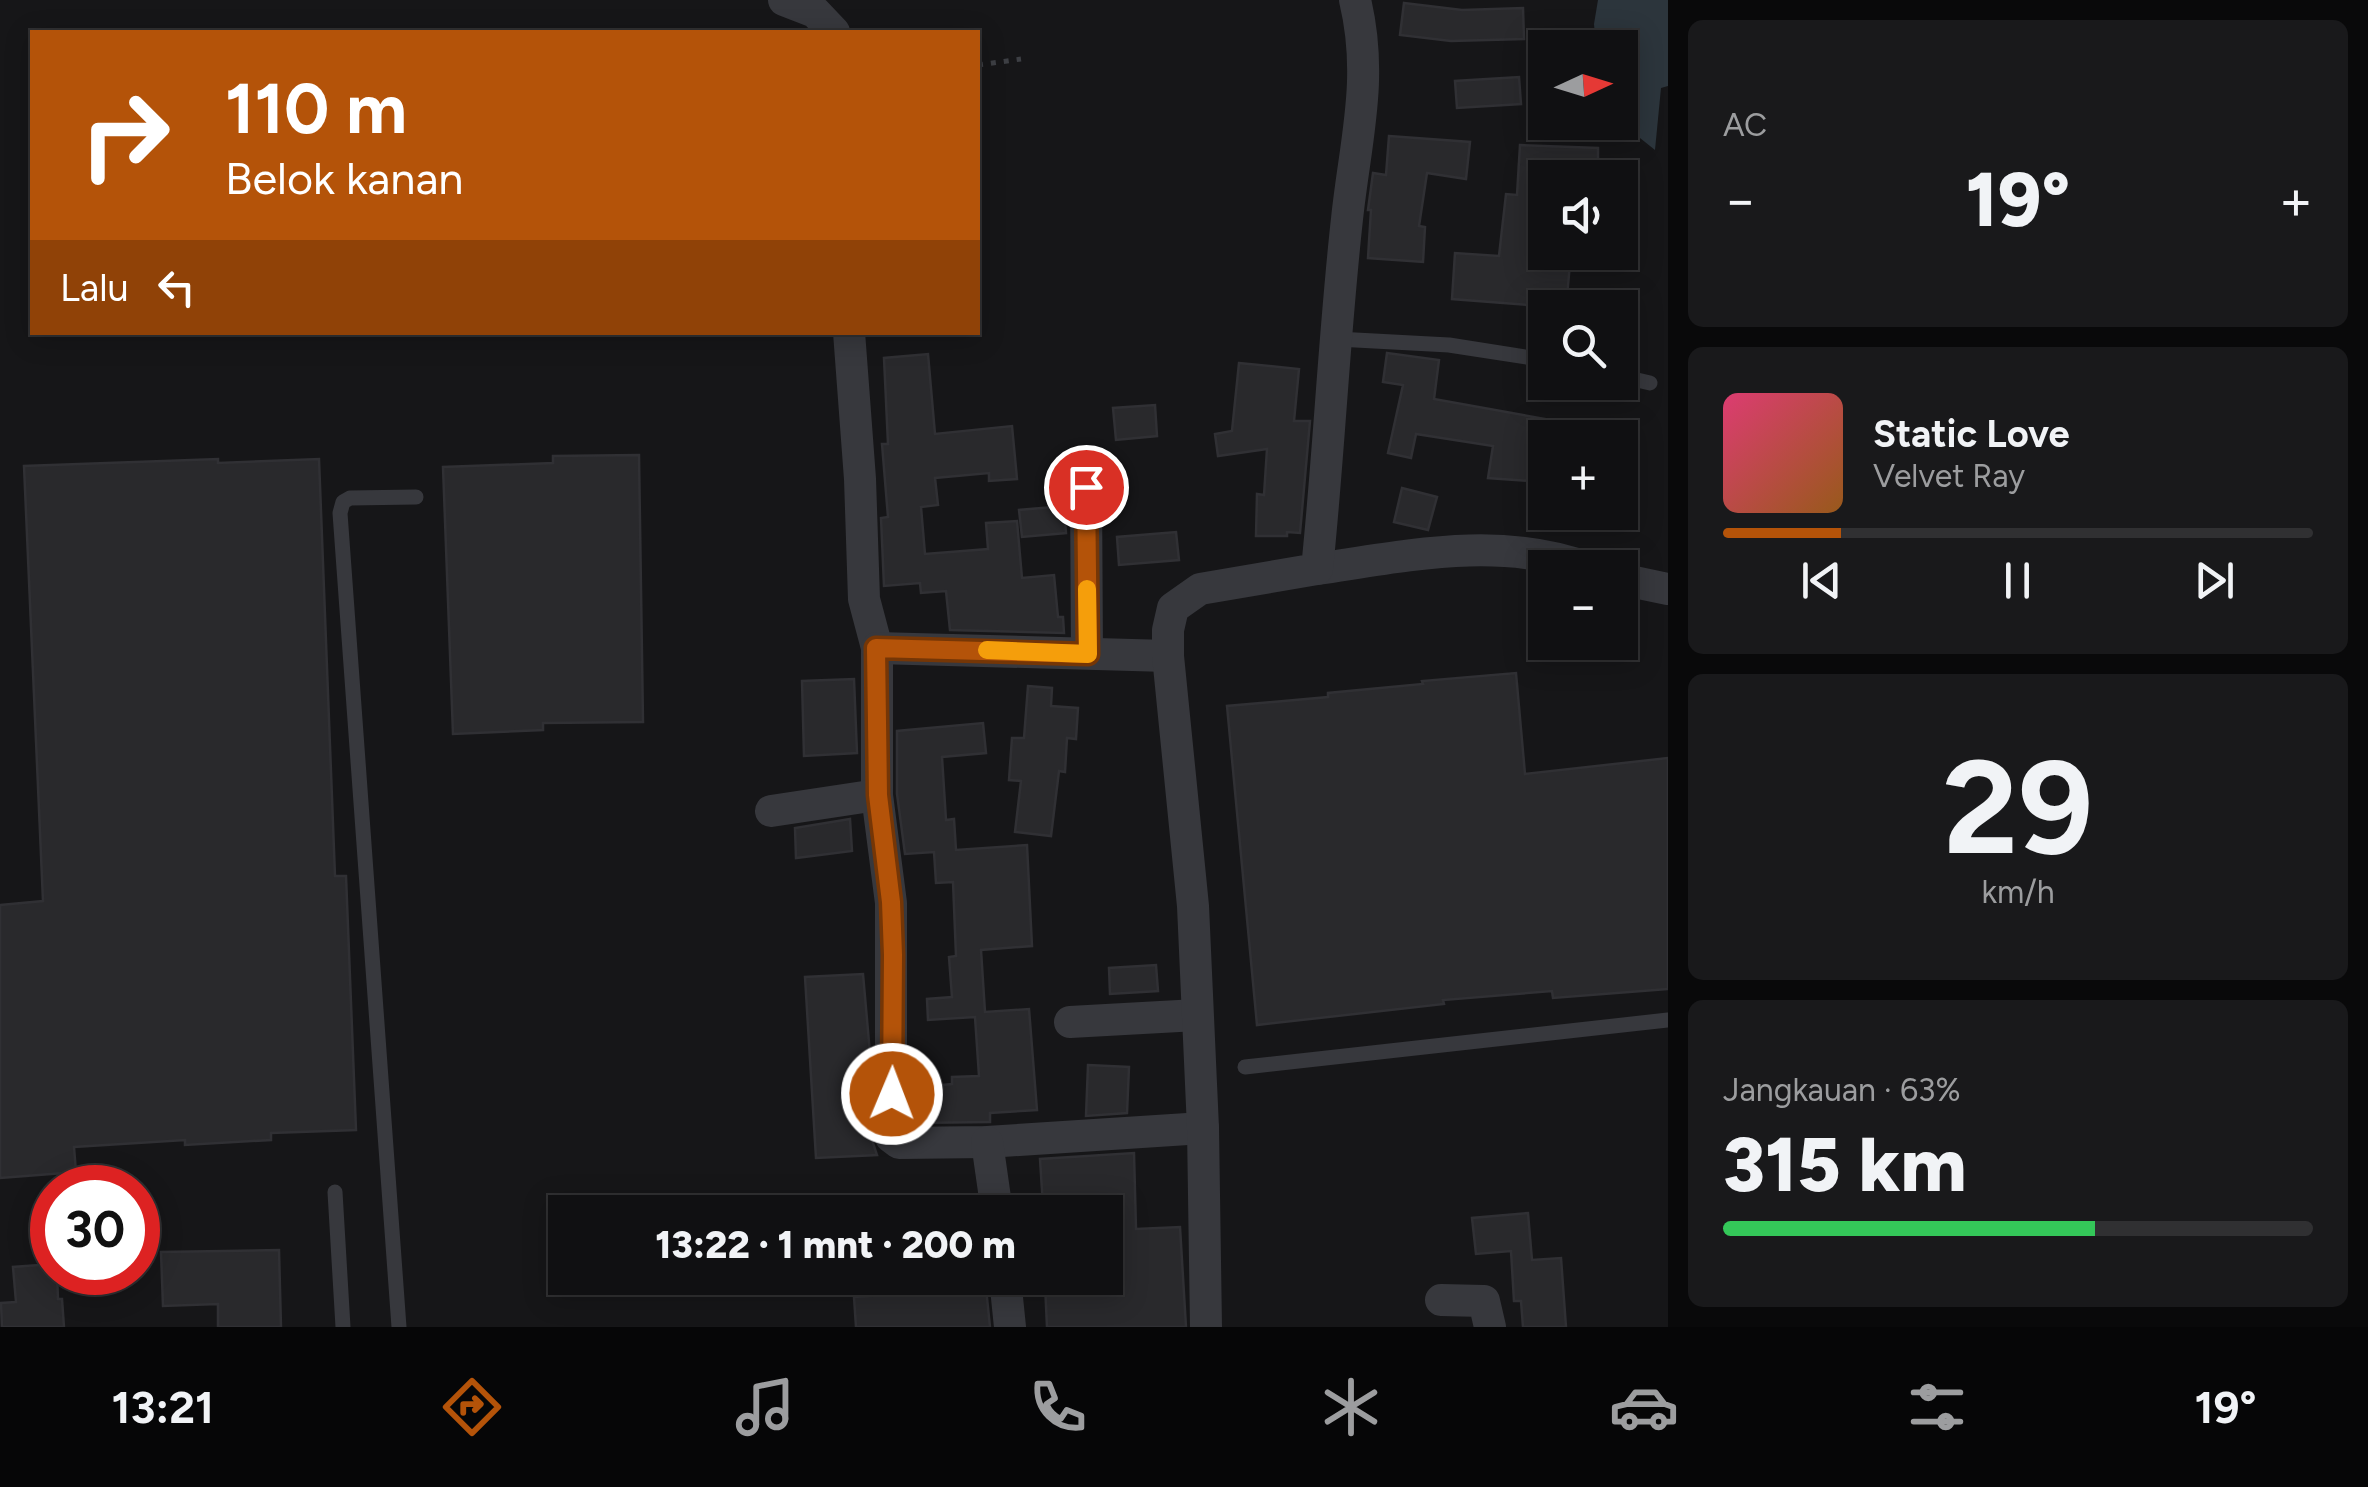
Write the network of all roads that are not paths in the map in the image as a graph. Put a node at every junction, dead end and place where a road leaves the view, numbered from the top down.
1 (784, 0) edge
2 (1356, 0) edge
3 (832, 30) edge
4 (849, 335) edge
5 (1337, 339) junction
6 (1528, 357) edge
7 (1638, 380) edge
8 (1650, 383) dead end
9 (1086, 487) dead end
10 (416, 497) dead end
11 (1528, 553) edge
12 (1317, 569) junction
13 (1638, 583) edge
14 (1668, 589) edge
15 (876, 648) junction
16 (1088, 654) junction
17 (1168, 656) junction
18 (878, 795) junction
19 (772, 811) dead end
20 (1197, 1015) junction
21 (1668, 1020) edge
22 (1070, 1022) dead end
23 (1246, 1066) dead end
24 (1203, 1128) junction
25 (987, 1142) junction
26 (335, 1192) dead end
27 (995, 1195) edge
28 (1006, 1295) edge
29 (1440, 1300) dead end
30 (343, 1327) edge
31 (398, 1327) edge
32 (1010, 1327) edge
33 (1206, 1327) edge
34 (1490, 1327) edge

1 - 3 street
2 - 5 street
4 - 15 street
5 - 6 lane
5 - 12 street
7 - 8 lane
9 - 16 street
10 - 31 lane
11 - 12 street
12 - 17 street
13 - 14 street
15 - 16 street
15 - 18 street
16 - 17 street
17 - 20 street
18 - 19 street
18 - 25 street
20 - 22 street
20 - 24 street
21 - 23 lane
24 - 25 street
24 - 33 street
25 - 27 street
26 - 30 lane
28 - 32 street
29 - 34 street

